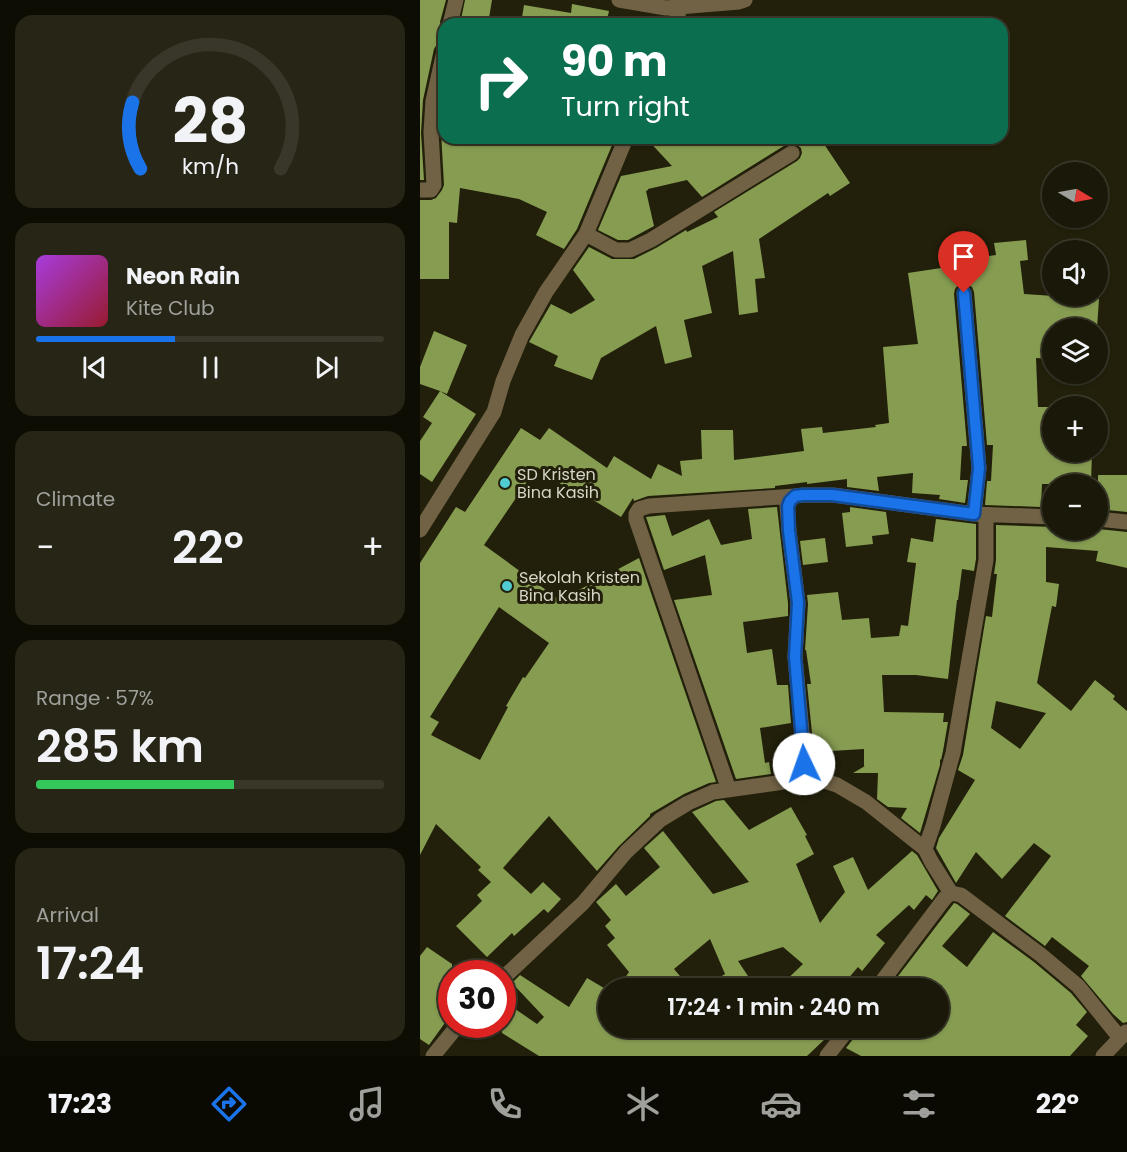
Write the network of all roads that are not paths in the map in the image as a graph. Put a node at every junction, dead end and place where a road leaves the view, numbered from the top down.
1 (456, 0) edge
2 (619, 0) edge
3 (745, 0) edge
4 (681, 7) junction
5 (452, 18) edge
6 (676, 18) edge
7 (438, 78) edge
8 (624, 144) edge
9 (792, 153) dead end
10 (420, 190) edge
11 (586, 234) junction
12 (964, 293) dead end
13 (795, 496) junction
14 (980, 514) junction
15 (1042, 517) edge
16 (1108, 520) edge
17 (1127, 522) edge
18 (420, 530) edge
19 (800, 773) junction
20 (729, 790) junction
21 (925, 849) junction
22 (951, 893) junction
23 (516, 966) edge
24 (885, 978) edge
25 (1124, 1034) edge
26 (448, 1038) edge
27 (841, 1038) edge
28 (433, 1056) edge
29 (827, 1056) edge
30 (1103, 1056) edge

1 - 5 street
2 - 4 street
3 - 4 street
4 - 6 street
7 - 10 street
8 - 11 street
9 - 11 street
11 - 18 street
12 - 14 street
13 - 14 street
13 - 19 street
13 - 20 street
14 - 15 street
14 - 21 street
16 - 17 street
19 - 20 street
19 - 21 street
20 - 23 street
21 - 22 street
22 - 24 street
22 - 25 street
25 - 30 street
26 - 28 street
27 - 29 street

